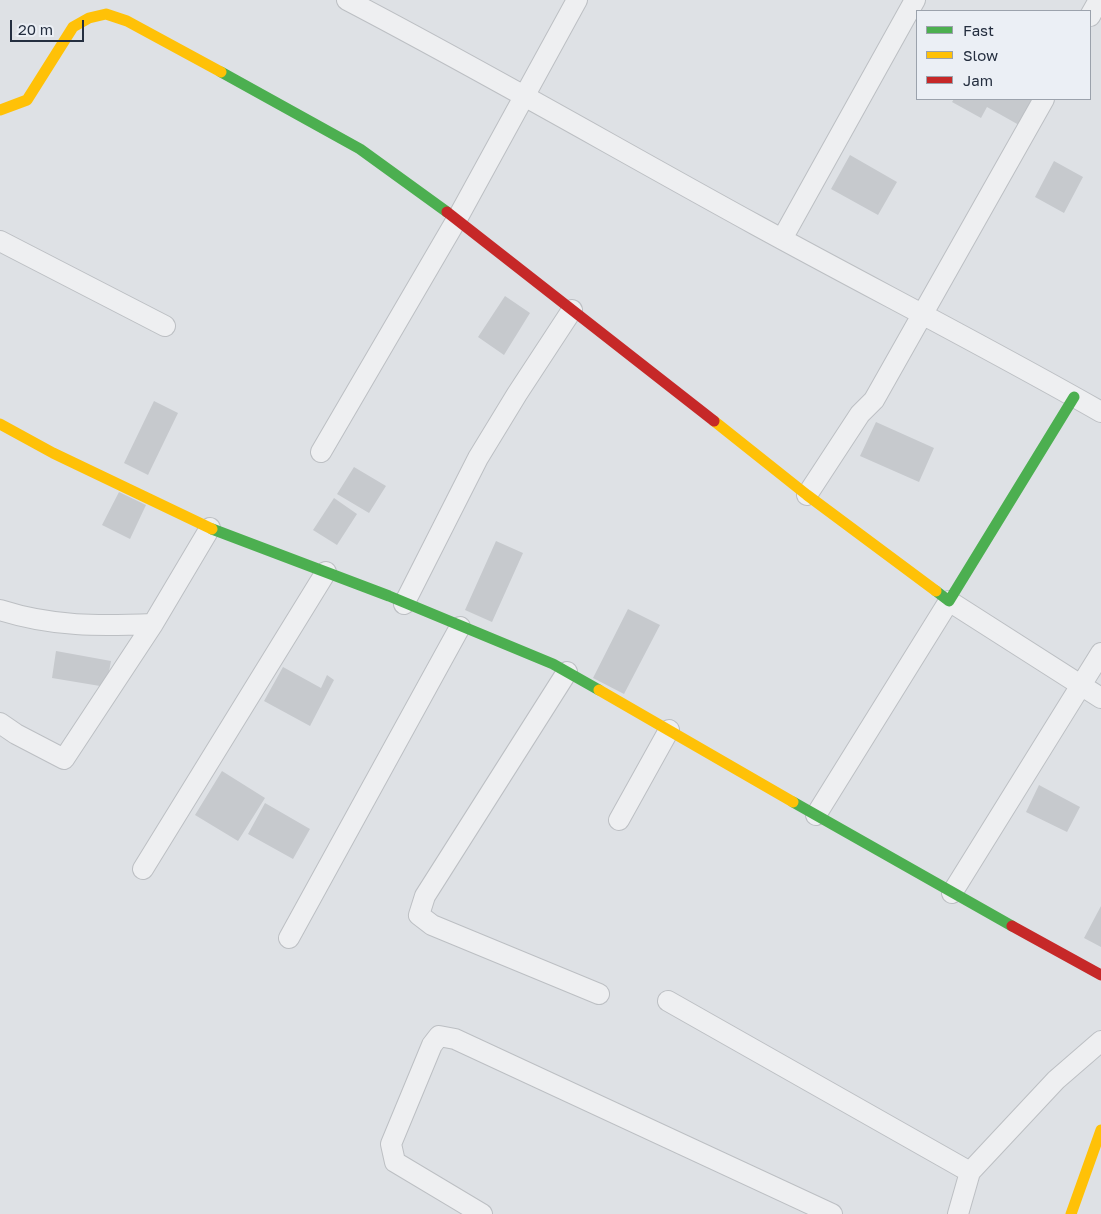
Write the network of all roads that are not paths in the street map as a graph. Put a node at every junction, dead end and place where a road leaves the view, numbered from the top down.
1 (347, 0) edge
2 (576, 0) edge
3 (915, 0) edge
4 (1099, 0) edge
5 (1091, 14) edge
6 (525, 96) junction
7 (1043, 100) edge
8 (0, 110) edge
9 (457, 219) junction
10 (782, 239) junction
11 (0, 241) edge
12 (572, 310) junction
13 (924, 314) junction
14 (165, 326) dead end
15 (1074, 396) junction
16 (1101, 412) edge
17 (0, 424) edge
18 (321, 452) dead end
19 (807, 495) junction
20 (210, 528) junction
21 (326, 572) junction
22 (949, 601) junction
23 (404, 604) junction
24 (0, 610) edge
25 (153, 624) junction
26 (460, 627) junction
27 (1101, 653) edge
28 (567, 672) junction
29 (1081, 687) junction
30 (1101, 698) edge
31 (0, 723) edge
32 (669, 730) junction
33 (816, 815) junction
34 (619, 820) dead end
35 (143, 869) dead end
36 (952, 893) junction
37 (289, 938) dead end
38 (1101, 975) edge
39 (599, 994) dead end
40 (668, 1001) dead end
41 (1101, 1041) edge
42 (1101, 1130) edge
43 (970, 1172) junction
44 (482, 1214) edge
45 (832, 1214) edge
46 (958, 1214) edge
47 (1071, 1214) edge

1 - 6 street
2 - 6 street
3 - 10 street
4 - 5 street
6 - 9 street
6 - 10 street
7 - 13 street
8 - 9 street
9 - 12 street
9 - 18 street
10 - 13 street
11 - 14 street
12 - 19 street
12 - 23 street
13 - 15 street
13 - 19 street
15 - 16 street
15 - 22 street
17 - 20 street
19 - 22 street
20 - 21 street
20 - 25 street
21 - 23 street
21 - 35 street
22 - 29 street
22 - 33 street
23 - 26 street
24 - 25 street
25 - 31 street
26 - 28 street
26 - 37 street
27 - 29 street
28 - 32 street
28 - 39 street
29 - 30 street
29 - 36 street
32 - 33 street
32 - 34 street
33 - 36 street
36 - 38 street
40 - 43 street
41 - 43 street
42 - 47 street
43 - 46 street
44 - 45 street

